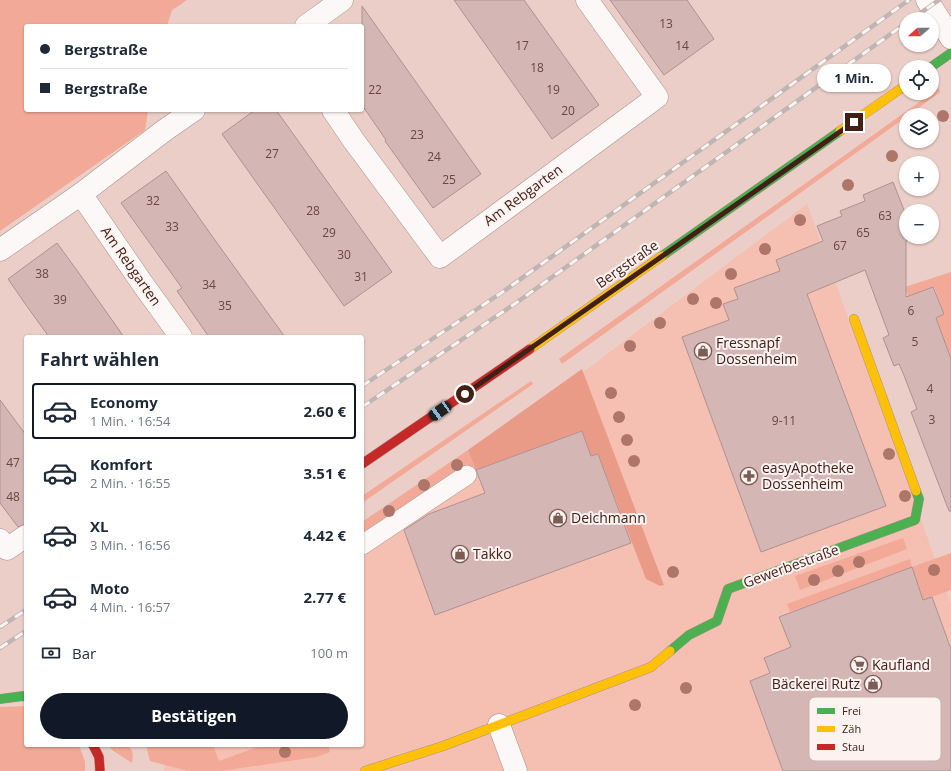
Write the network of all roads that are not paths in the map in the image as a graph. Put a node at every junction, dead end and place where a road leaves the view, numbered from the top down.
1 (342, 0) edge
2 (587, 0) edge
3 (927, 0) edge
4 (309, 24) edge
5 (951, 38) edge
6 (951, 53) edge
7 (939, 61) edge
8 (899, 90) edge
9 (191, 112) edge
10 (334, 112) edge
11 (82, 194) junction
12 (0, 250) edge
13 (854, 319) dead end
14 (180, 335) edge
15 (364, 463) edge
16 (467, 474) dead end
17 (24, 537) edge
18 (0, 540) edge
19 (364, 544) edge
20 (24, 696) edge
21 (0, 699) edge
22 (499, 725) junction
23 (94, 747) edge
24 (100, 771) edge
25 (365, 771) edge
26 (516, 771) edge

1 - 4 street
2 - 10 street, Am Rebgarten
3 - 5 street
6 - 7 street
8 - 15 street, Bergstraße
9 - 11 street
11 - 12 street
11 - 14 street, Am Rebgarten
13 - 22 street, Gewerbestraße
16 - 19 lane
17 - 18 street
20 - 21 street
22 - 25 street, Gewerbestraße
22 - 26 street
23 - 24 street

